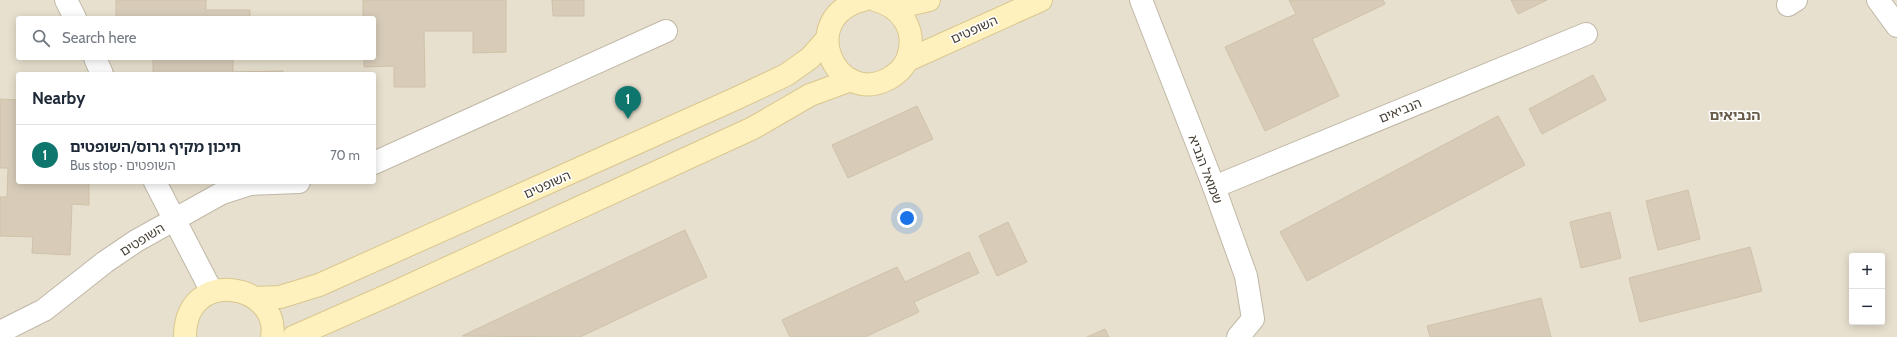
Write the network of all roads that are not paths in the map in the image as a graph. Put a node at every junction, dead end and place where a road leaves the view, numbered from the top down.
1 (66, 0) edge
2 (875, 0) edge
3 (929, 0) edge
4 (1041, 0) edge
5 (1141, 0) edge
6 (1878, 0) edge
7 (855, 1) edge
8 (895, 8) junction
9 (74, 16) edge
10 (1897, 26) edge
11 (666, 31) dead end
12 (1586, 34) dead end
13 (826, 40) junction
14 (96, 60) edge
15 (908, 60) junction
16 (101, 72) edge
17 (851, 80) junction
18 (376, 162) edge
19 (156, 184) edge
20 (250, 184) edge
21 (1214, 187) junction
22 (174, 220) junction
23 (212, 292) junction
24 (255, 298) junction
25 (0, 332) edge
26 (184, 337) edge
27 (272, 337) edge
28 (293, 337) edge
29 (1238, 337) edge

1 - 9 street
2 - 8 street
3 - 8 street
4 - 15 street, השופטים
5 - 21 street, שמואל הנביא
6 - 10 street
7 - 13 street
8 - 15 street
11 - 18 street
12 - 21 street, הנביאים
13 - 17 street
13 - 24 street, השופטים
14 - 16 street
15 - 17 street
17 - 28 street
19 - 22 street
20 - 22 street, השופטים
21 - 29 street, שמואל הנביא
22 - 23 street
22 - 25 street, השופטים
23 - 24 street
23 - 26 street
24 - 27 street

